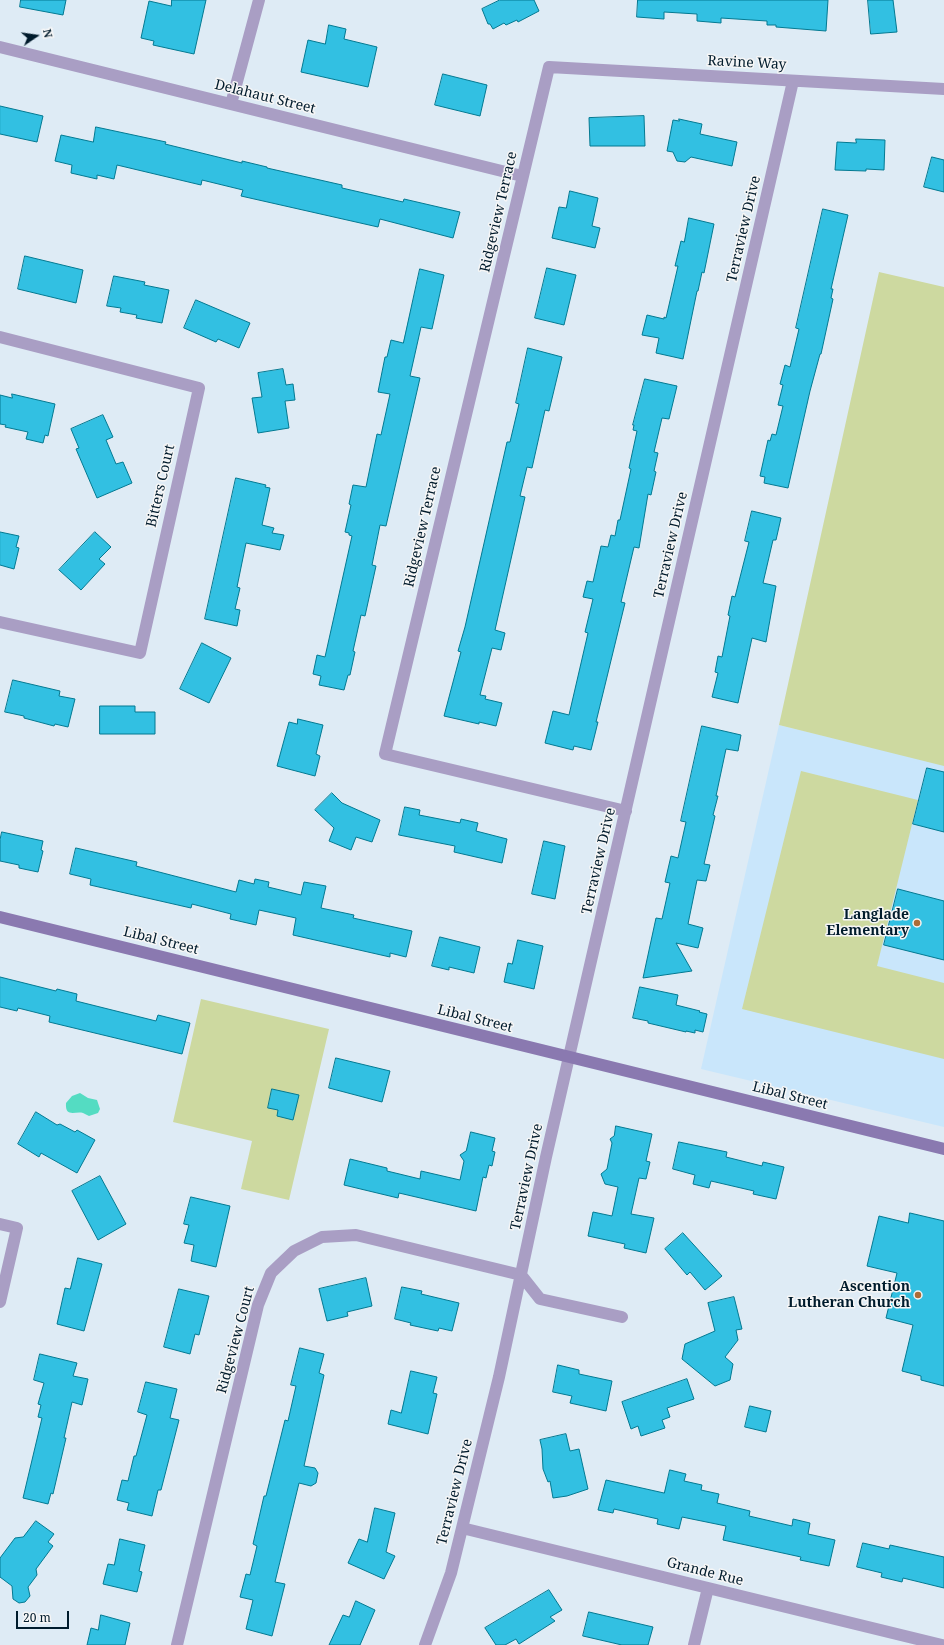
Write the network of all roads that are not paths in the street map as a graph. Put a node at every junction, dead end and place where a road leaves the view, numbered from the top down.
1 (259, 0) edge
2 (0, 47) edge
3 (549, 67) joint
4 (793, 81) junction
5 (944, 89) edge
6 (231, 104) junction
7 (522, 176) junction
8 (0, 337) edge
9 (0, 622) edge
10 (626, 811) junction
11 (0, 917) edge
12 (569, 1058) junction
13 (944, 1149) edge
14 (0, 1224) edge
15 (521, 1275) junction
16 (0, 1302) edge
17 (622, 1317) dead end
18 (462, 1528) junction
19 (708, 1588) junction
20 (177, 1645) edge
21 (425, 1645) edge
22 (694, 1645) edge
23 (942, 1645) edge

1 - 6 street
2 - 6 street, Delahaut Street
3 - 4 street, Ravine Way
3 - 7 street, Ridgeview Terrace
4 - 5 street, Ravine Way
4 - 10 street, Terraview Drive
6 - 7 street, Delahaut Street
7 - 10 street, Ridgeview Terrace
8 - 9 street, Bitters Court
10 - 12 street, Terraview Drive
11 - 12 street, Libal Street
12 - 13 street, Libal Street
12 - 15 street, Terraview Drive
14 - 16 street
15 - 17 street
15 - 18 street, Terraview Drive
15 - 20 street, Ridgeview Court
18 - 19 street, Grande Rue
18 - 21 street, Terraview Drive
19 - 22 street
19 - 23 street, Grande Rue

